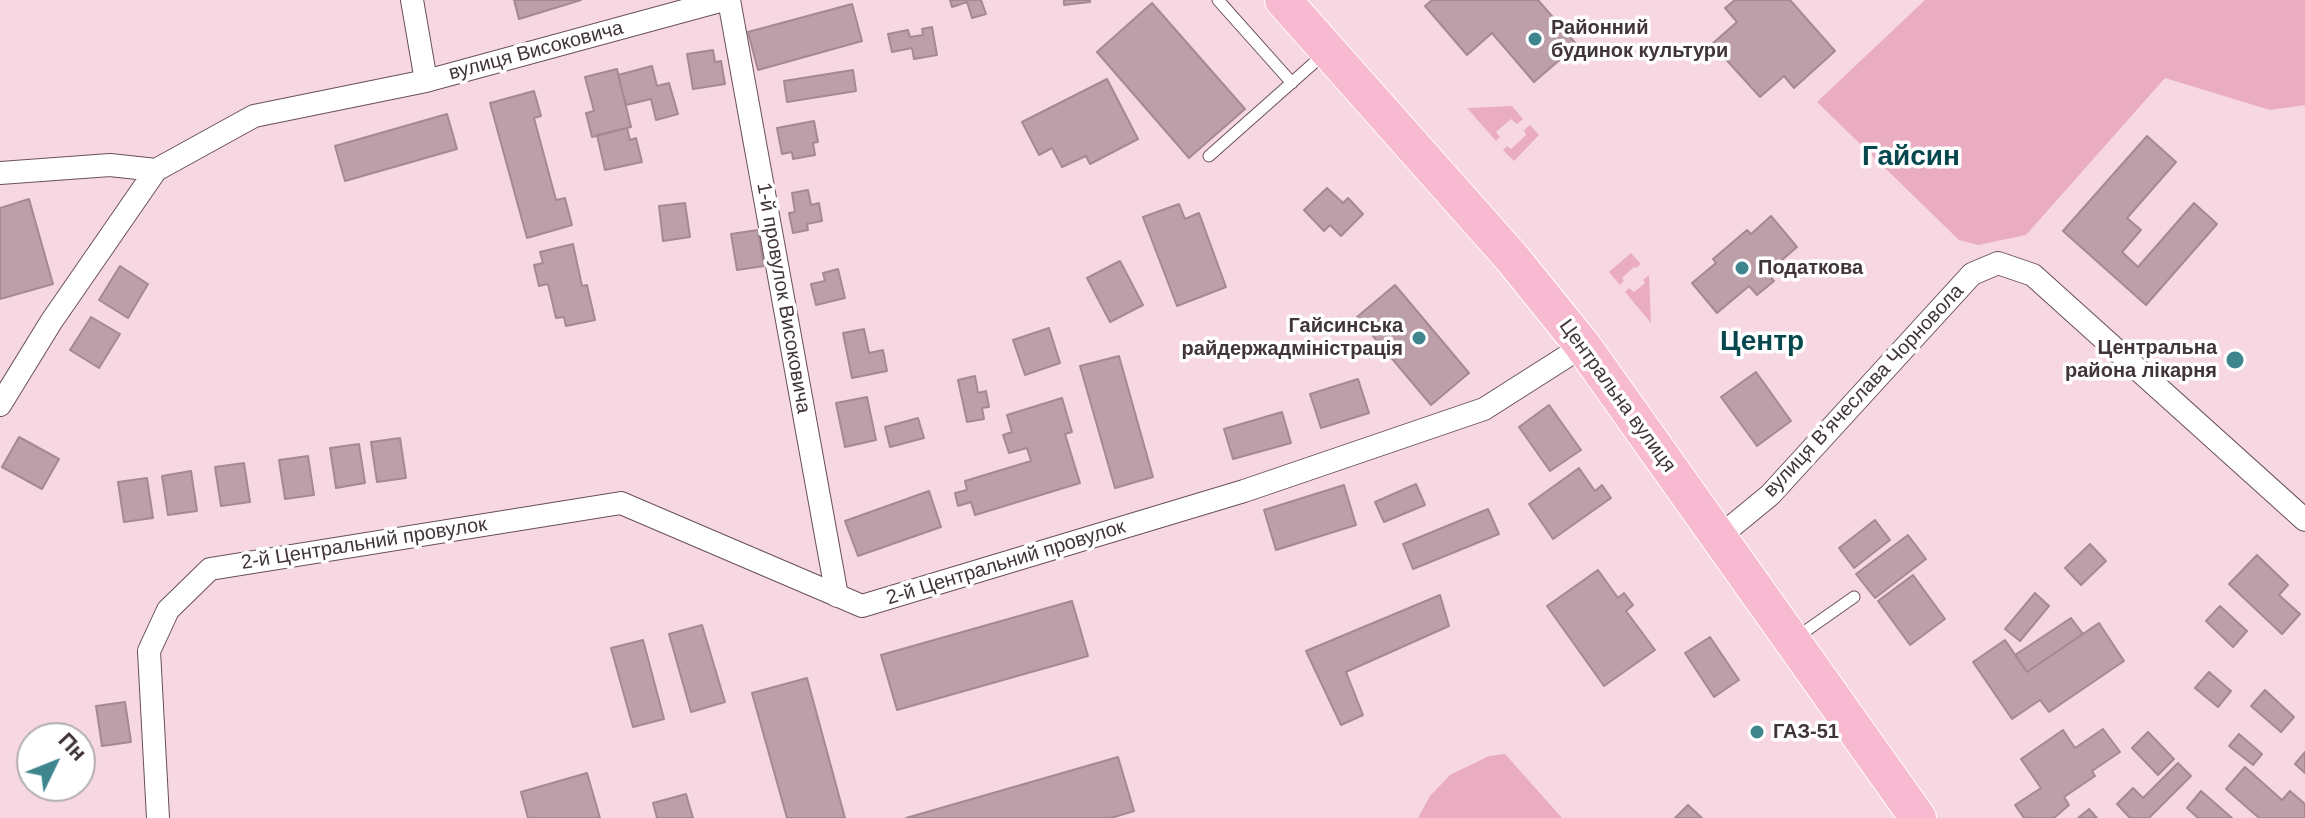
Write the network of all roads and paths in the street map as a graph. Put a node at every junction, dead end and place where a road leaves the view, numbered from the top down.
1 (412, 0) edge
2 (727, 0) edge
3 (1218, 0) edge
4 (1283, 0) edge
5 (1328, 51) junction
6 (426, 81) junction
7 (1292, 83) junction
8 (1209, 156) dead end
9 (156, 170) junction
10 (0, 173) edge
11 (1583, 346) junction
12 (0, 405) edge
13 (2305, 520) edge
14 (1720, 536) junction
15 (837, 596) junction
16 (1854, 597) dead end
17 (1793, 639) junction
18 (158, 818) edge
19 (1918, 818) edge

1 - 6 street, вулиця Високовича
2 - 6 street, вулиця Високовича
2 - 15 street, 1-й провулок Високовича
3 - 7 lane
4 - 5 highway, Центральна вулиця
5 - 7 lane
5 - 11 highway, Центральна вулиця
6 - 9 street
7 - 8 lane
9 - 10 street
9 - 12 street
11 - 14 highway, Центральна вулиця
11 - 15 street, 2-й Центральний провулок
13 - 14 street, вулиця Вʼячеслава Чорновола
14 - 17 highway, Центральна вулиця
15 - 18 street, 2-й Центральний провулок
16 - 17 lane
17 - 19 highway, Центральна вулиця

